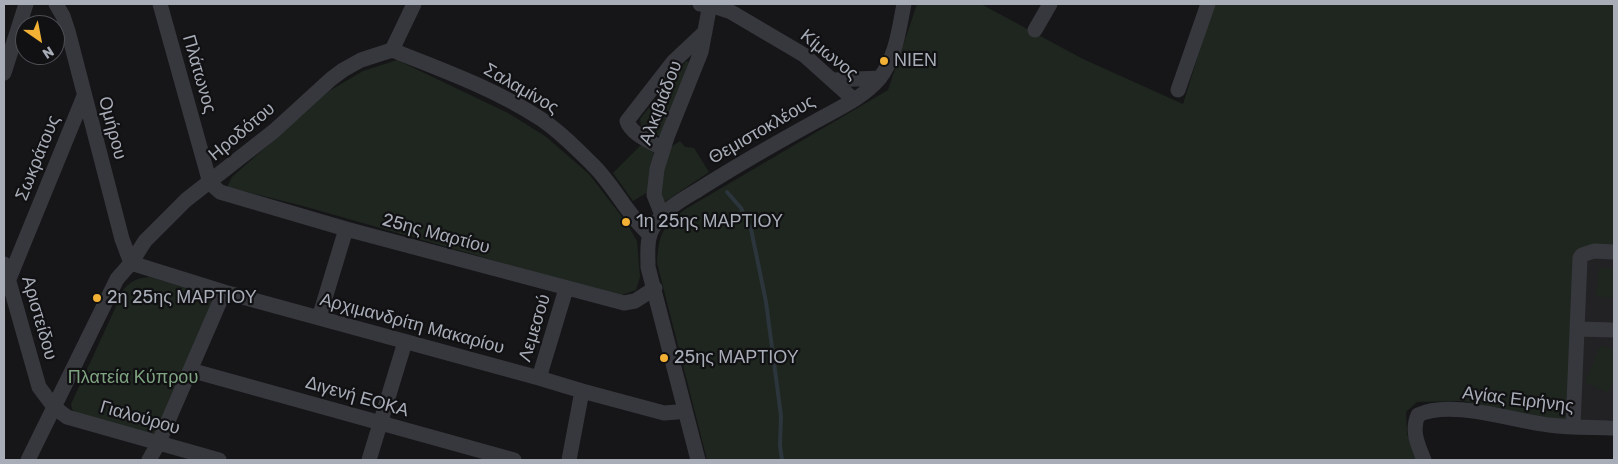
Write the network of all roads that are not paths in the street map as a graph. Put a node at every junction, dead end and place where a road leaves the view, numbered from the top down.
1 (26, 4) edge
2 (56, 4) edge
3 (160, 4) edge
4 (414, 4) edge
5 (707, 4) edge
6 (904, 4) edge
7 (1050, 4) edge
8 (1208, 4) edge
9 (1035, 30) dead end
10 (704, 32) junction
11 (392, 50) junction
12 (4, 73) edge
13 (880, 78) junction
14 (833, 80) junction
15 (1178, 90) dead end
16 (84, 96) junction
17 (853, 99) junction
18 (662, 148) junction
19 (210, 182) junction
20 (662, 215) junction
21 (346, 229) junction
22 (650, 235) junction
23 (1614, 252) edge
24 (131, 263) junction
25 (4, 264) edge
26 (6, 285) edge
27 (566, 288) junction
28 (655, 288) junction
29 (224, 292) junction
30 (320, 318) junction
31 (1577, 329) junction
32 (1614, 330) edge
33 (405, 342) junction
34 (190, 370) junction
35 (539, 378) junction
36 (582, 391) junction
37 (54, 407) junction
38 (685, 410) junction
39 (380, 423) junction
40 (1573, 426) junction
41 (1614, 428) edge
42 (158, 444) junction
43 (28, 460) edge
44 (149, 460) edge
45 (219, 460) edge
46 (369, 460) edge
47 (514, 460) edge
48 (569, 460) edge
49 (698, 460) edge
50 (1424, 460) edge

1 - 12 street
2 - 16 street, Ομήρου
3 - 19 street, Πλάτωνος
4 - 11 street
5 - 10 street, Αλκιβιάδου
5 - 14 street, Κίμωνος
6 - 13 street, Θεμιστοκλέους
7 - 9 street
8 - 15 street
10 - 18 street, Αλκιβιάδου
10 - 18 street
11 - 19 street, Ηροδότου
11 - 22 street, Σαλαμίνος
13 - 14 street
13 - 17 street, Θεμιστοκλέους
14 - 17 street, Κίμωνος
16 - 24 street, Ομήρου
16 - 26 street, Σωκράτους
17 - 20 street, Θεμιστοκλέους
18 - 20 street, Αλκιβιάδου
19 - 21 street, 25ης Μαρτίου
19 - 24 street, Ηροδότου
20 - 22 street, Θεμιστοκλέους
21 - 27 street, 25ης Μαρτίου
21 - 30 street
22 - 28 street, Θεμιστοκλέους
23 - 31 street
24 - 29 street, Αρχιμανδρίτη Μακαρίου
24 - 37 street
25 - 26 street, Αριστείδου
26 - 37 street, Αριστείδου
27 - 28 street, 25ης Μαρτίου
27 - 35 street, Λεμεσού
28 - 38 street, Θεμιστοκλέους
29 - 30 street, Αρχιμανδρίτη Μακαρίου
29 - 34 street
30 - 33 street, Αρχιμανδρίτη Μακαρίου
31 - 32 street
31 - 40 street
33 - 35 street, Αρχιμανδρίτη Μακαρίου
33 - 39 street
34 - 39 street, Διγενή ΕΟΚΑ
34 - 42 street
35 - 36 street, Αρχιμανδρίτη Μακαρίου
36 - 38 street, Αρχιμανδρίτη Μακαρίου
36 - 48 street
37 - 42 street, Γιαλούρου
37 - 43 street
38 - 49 street, Θεμιστοκλέους
39 - 46 street
39 - 47 street, Διγενή ΕΟΚΑ
40 - 41 street, Αγίας Ειρήνης
40 - 50 street, Αγίας Ειρήνης
42 - 44 street
42 - 45 street, Γιαλούρου

